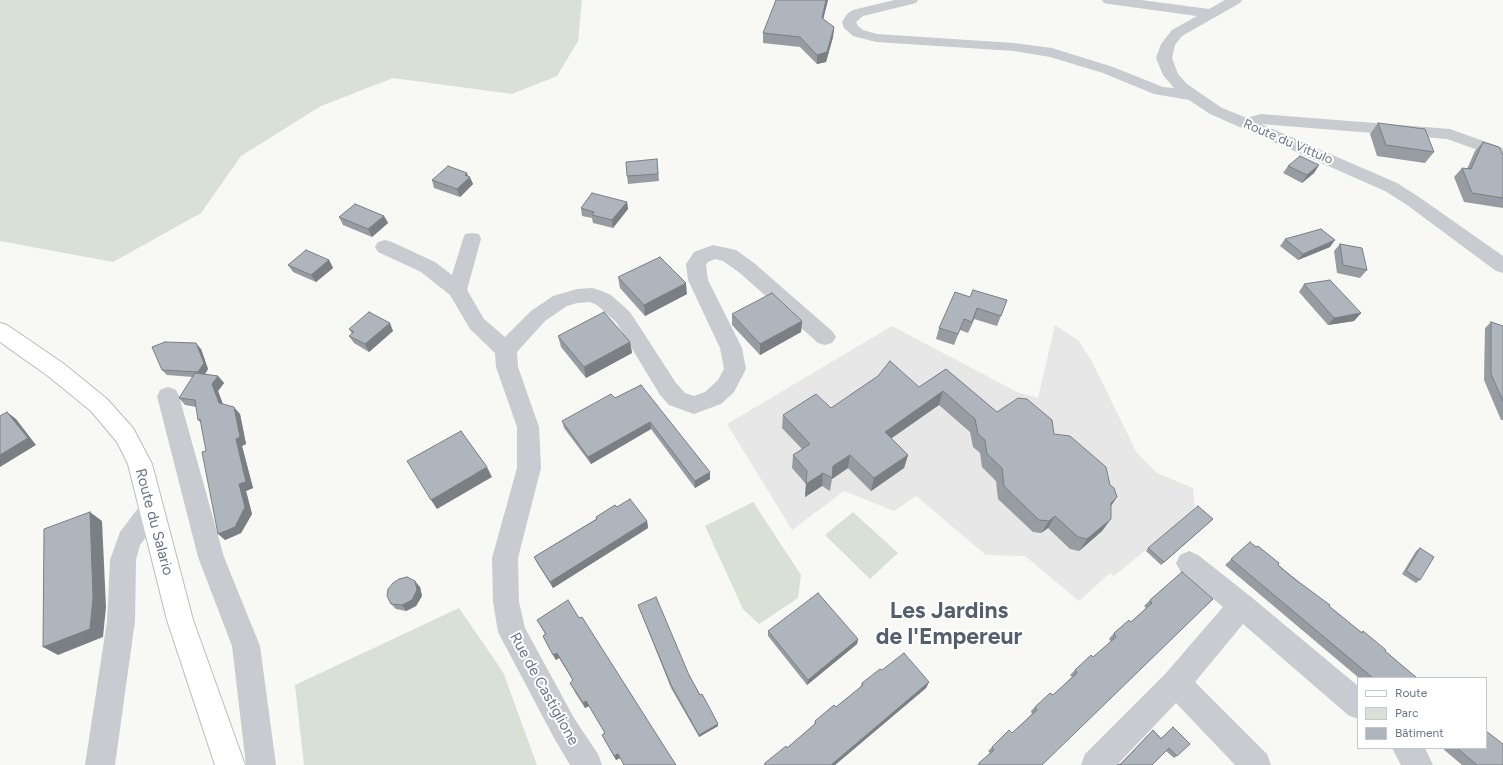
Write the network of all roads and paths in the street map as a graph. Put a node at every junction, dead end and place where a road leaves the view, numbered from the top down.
1 (911, 0) edge
2 (1108, 0) edge
3 (1235, 0) edge
4 (1209, 13) junction
5 (1190, 95) junction
6 (1249, 126) junction
7 (1503, 154) edge
8 (472, 239) dead end
9 (385, 247) dead end
10 (1503, 266) edge
11 (457, 290) junction
12 (0, 331) edge
13 (825, 337) dead end
14 (506, 350) junction
15 (168, 396) dead end
16 (151, 511) junction
17 (1189, 563) dead end
18 (1241, 606) junction
19 (1176, 683) junction
20 (1357, 704) edge
21 (1408, 749) edge
22 (100, 765) edge
23 (230, 765) edge
24 (261, 765) edge
25 (587, 765) edge
26 (1096, 765) edge
27 (1256, 765) edge
28 (1418, 765) edge

1 - 5 street
2 - 4 street
3 - 4 street, Route du Vittulo
4 - 5 street, Route du Vittulo
5 - 6 street, Route du Vittulo
6 - 7 street
6 - 10 street, Route du Vittulo
8 - 11 street
9 - 11 street
11 - 14 street
12 - 16 main road, Route du Salario
13 - 14 street
14 - 25 street, Rue de Castiglione
15 - 24 street
16 - 22 street
16 - 23 main road, Route du Salario
17 - 18 street
18 - 19 street
18 - 20 street
19 - 26 street
19 - 27 street
21 - 28 street

